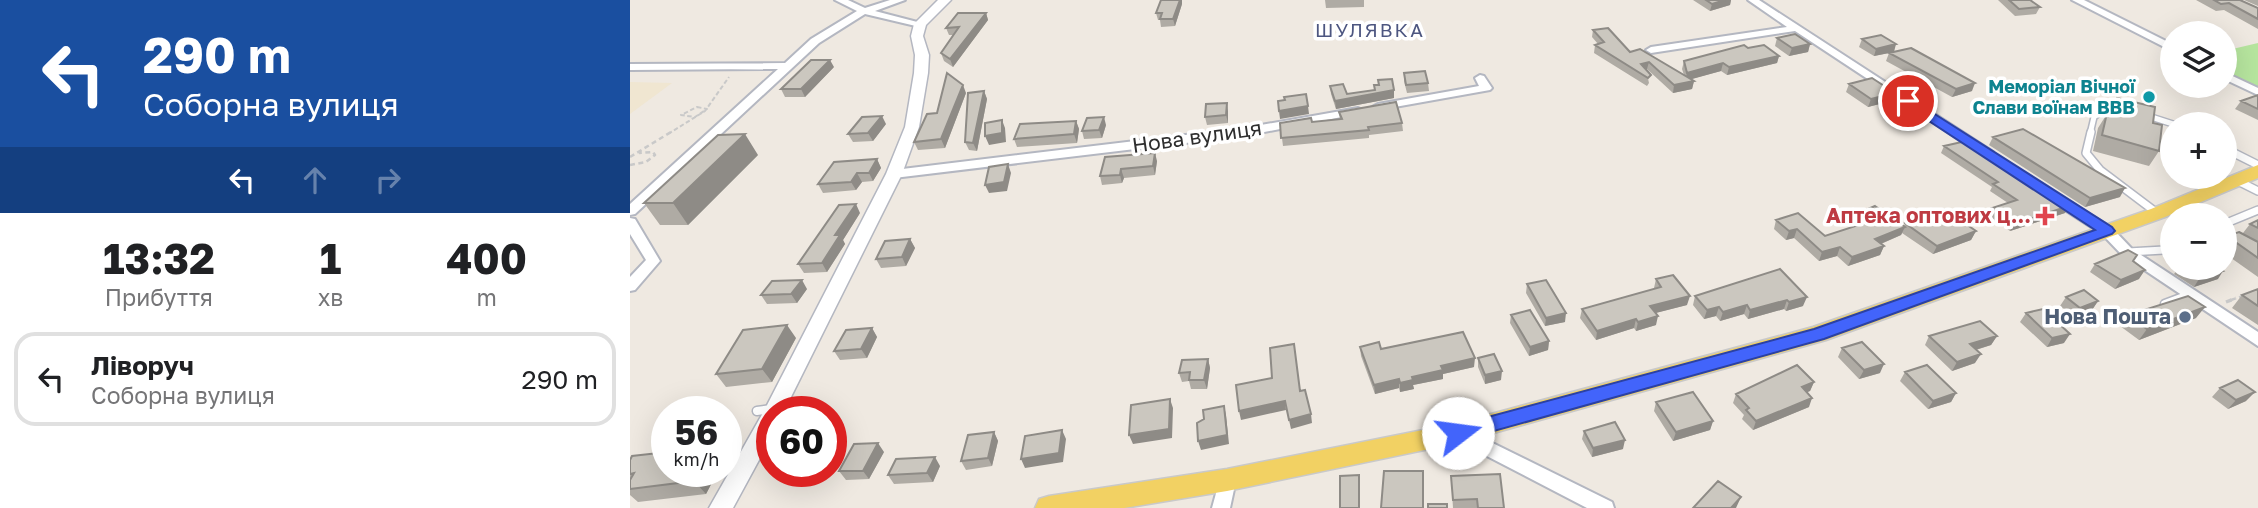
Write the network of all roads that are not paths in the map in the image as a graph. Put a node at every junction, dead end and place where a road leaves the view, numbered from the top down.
1 (841, 0) edge
2 (900, 0) edge
3 (945, 0) edge
4 (1753, 0) edge
5 (2077, 0) edge
6 (864, 11) junction
7 (920, 24) junction
8 (1797, 29) junction
9 (2160, 42) edge
10 (1660, 59) edge
11 (786, 66) junction
12 (630, 67) edge
13 (1480, 78) dead end
14 (2237, 82) edge
15 (2258, 92) edge
16 (2128, 111) edge
17 (2138, 113) edge
18 (2160, 120) edge
19 (2237, 154) edge
20 (1992, 156) edge
21 (2258, 165) edge
22 (894, 174) junction
23 (2251, 181) edge
24 (2038, 186) edge
25 (2258, 210) edge
26 (630, 211) edge
27 (2158, 213) junction
28 (2237, 219) edge
29 (630, 222) edge
30 (2107, 231) junction
31 (2160, 250) edge
32 (2127, 252) junction
33 (630, 286) edge
34 (2191, 295) junction
35 (2154, 307) edge
36 (2142, 312) edge
37 (2117, 320) dead end
38 (2258, 340) edge
39 (778, 396) edge
40 (1458, 433) junction
41 (756, 439) edge
42 (1227, 480) junction
43 (721, 508) edge
44 (1049, 508) edge
45 (1222, 508) edge
46 (1605, 508) edge

1 - 6 street
2 - 6 street
3 - 7 street
4 - 8 street
5 - 9 street
6 - 7 street
6 - 11 street
7 - 22 street
8 - 10 street
8 - 20 street
11 - 12 street
11 - 26 street
13 - 22 street, Нова вулиця
14 - 15 street
16 - 27 lane
17 - 18 lane
19 - 21 lane
22 - 39 street
23 - 27 main road
24 - 30 street
25 - 28 lane
27 - 30 main road
29 - 33 street
30 - 32 street
30 - 40 main road
31 - 32 lane
32 - 34 street
34 - 35 lane
34 - 38 street
36 - 37 lane
40 - 42 main road
40 - 46 street
41 - 43 street
42 - 44 main road
42 - 45 street

